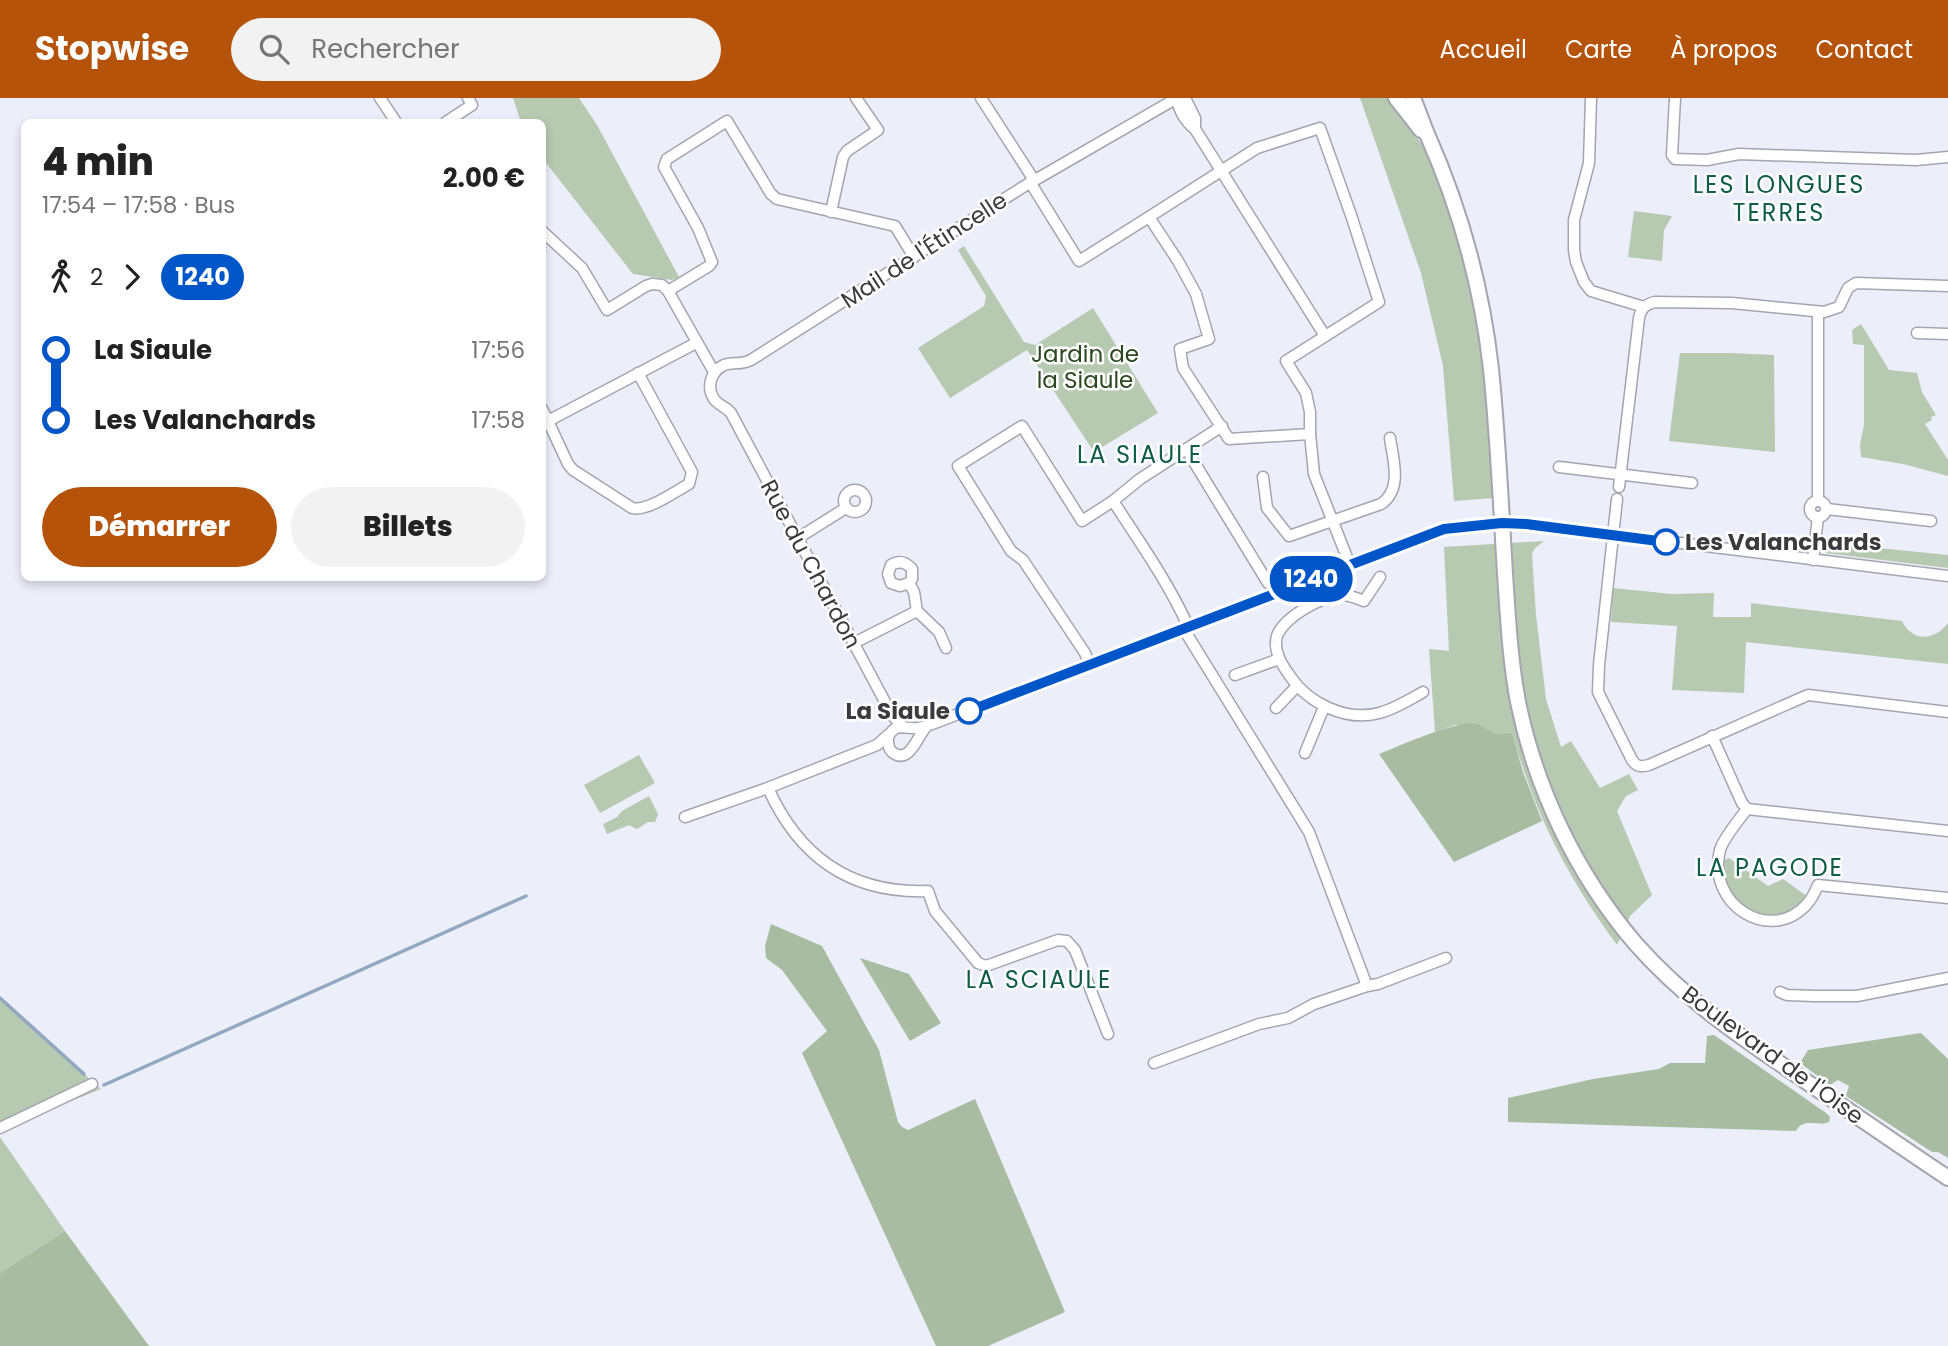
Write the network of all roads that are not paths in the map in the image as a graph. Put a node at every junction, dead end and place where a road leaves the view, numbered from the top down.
1 (380, 98) edge
2 (468, 98) edge
3 (856, 98) edge
4 (981, 98) edge
5 (1176, 98) edge
6 (1185, 98) edge
7 (1396, 98) edge
8 (1413, 98) edge
9 (1591, 98) edge
10 (1675, 98) edge
11 (394, 119) edge
12 (451, 119) edge
13 (1195, 129) junction
14 (1434, 148) junction
15 (1948, 157) edge
16 (1221, 170) junction
17 (1032, 181) junction
18 (831, 212) junction
19 (1149, 217) junction
20 (546, 235) edge
21 (914, 257) junction
22 (1948, 286) edge
23 (668, 291) junction
24 (1644, 307) junction
25 (1818, 312) junction
26 (1917, 333) dead end
27 (1948, 334) edge
28 (1325, 336) junction
29 (696, 343) junction
30 (714, 372) junction
31 (638, 373) junction
32 (546, 417) edge
33 (548, 421) junction
34 (1222, 426) junction
35 (1310, 434) junction
36 (1390, 438) dead end
37 (1186, 449) junction
38 (1559, 467) dead end
39 (1620, 474) junction
40 (1263, 477) dead end
41 (1692, 483) dead end
42 (1619, 487) dead end
43 (1617, 499) dead end
44 (1818, 500) junction
45 (1113, 501) junction
46 (846, 508) dead end
47 (1827, 509) junction
48 (1818, 517) junction
49 (1333, 521) junction
50 (1931, 521) dead end
51 (1502, 523) junction
52 (1613, 535) junction
53 (798, 538) junction
54 (1813, 560) junction
55 (1350, 565) junction
56 (1948, 576) edge
57 (1380, 577) dead end
58 (909, 583) dead end
59 (1268, 583) dead end
60 (917, 611) junction
61 (1185, 627) junction
62 (854, 643) junction
63 (946, 648) dead end
64 (1279, 659) junction
65 (1090, 663) junction
66 (1235, 675) dead end
67 (1297, 687) junction
68 (1423, 692) dead end
69 (1324, 707) junction
70 (1276, 708) dead end
71 (1948, 712) edge
72 (892, 715) junction
73 (927, 726) junction
74 (904, 728) junction
75 (890, 733) junction
76 (1712, 736) junction
77 (877, 744) junction
78 (915, 744) junction
79 (889, 748) junction
80 (1305, 753) dead end
81 (768, 788) junction
82 (1746, 809) junction
83 (685, 817) dead end
84 (1948, 831) edge
85 (1948, 898) edge
86 (1446, 958) dead end
87 (1948, 978) edge
88 (1367, 986) junction
89 (1780, 992) dead end
90 (1108, 1034) dead end
91 (1154, 1063) dead end
92 (92, 1084) dead end
93 (0, 1128) edge
94 (1948, 1178) edge

1 - 11 street
2 - 12 street
3 - 18 street
4 - 17 street
5 - 13 street
5 - 17 street, Mail de l'Étincelle
6 - 13 street
7 - 14 main road, Boulevard de l'Oise
8 - 14 main road, Boulevard de l'Oise
9 - 24 street
10 - 15 street
13 - 16 street
14 - 51 main road, Boulevard de l'Oise
16 - 19 street
16 - 28 street
16 - 28 street
17 - 19 street
17 - 21 street, Mail de l'Étincelle
18 - 21 street
18 - 23 street
19 - 34 street
20 - 23 street
21 - 30 street, Mail de l'Étincelle
22 - 25 street
23 - 29 street
24 - 25 street
24 - 39 street
25 - 44 street
26 - 27 street
28 - 35 street
29 - 30 street
29 - 31 street
30 - 53 street, Rue du Chardon
31 - 33 street
31 - 33 street
32 - 33 street
34 - 35 street
34 - 37 street
35 - 49 street
36 - 49 street
37 - 45 street
37 - 59 street
38 - 39 street
39 - 41 street
39 - 42 street
40 - 49 street
43 - 52 street
44 - 47 street
44 - 48 street
45 - 61 street
45 - 65 street
46 - 53 street
47 - 48 street
47 - 50 street
48 - 54 street
49 - 55 street
51 - 52 street
51 - 55 street
51 - 94 main road, Boulevard de l'Oise
52 - 54 street
52 - 76 street
53 - 62 street, Rue du Chardon
54 - 56 street
55 - 61 street
57 - 64 street
58 - 60 street
60 - 62 street
60 - 63 street
61 - 65 street
61 - 88 street
62 - 72 street, Rue du Chardon
64 - 66 street
64 - 67 street
65 - 73 street
67 - 69 street
67 - 70 street
68 - 69 street
69 - 80 street
71 - 76 street
72 - 74 street, Rue du Chardon
72 - 75 street
73 - 74 street
73 - 78 street
74 - 75 street
74 - 78 street
75 - 77 street
75 - 79 street
76 - 82 street
77 - 79 street
77 - 81 street
78 - 79 street
81 - 83 street
81 - 90 street
82 - 84 street
82 - 85 street
86 - 88 street
87 - 89 street
88 - 91 street
92 - 93 street

